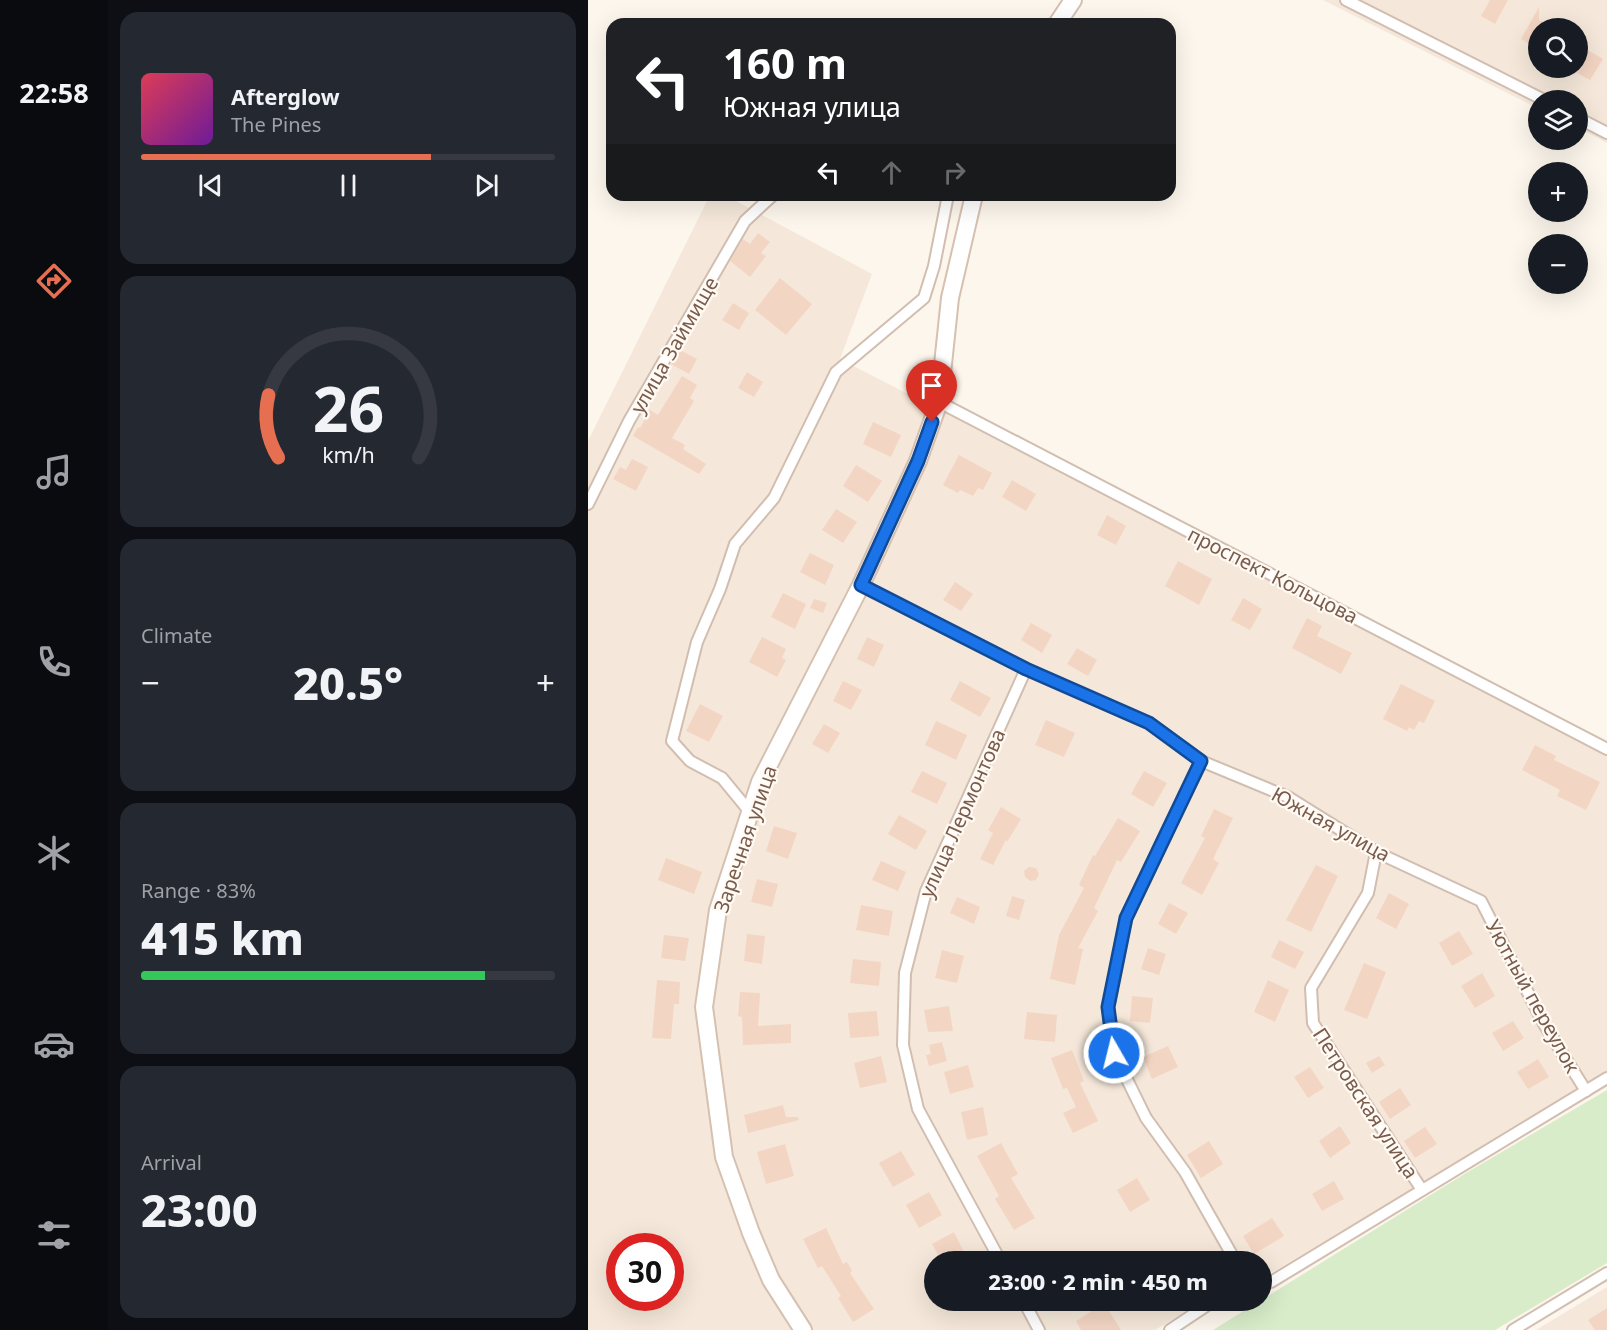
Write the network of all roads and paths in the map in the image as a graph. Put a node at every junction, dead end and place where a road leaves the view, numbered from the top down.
1 (1072, 0) edge
2 (1346, 0) edge
3 (1061, 18) edge
4 (1528, 92) edge
5 (1588, 123) edge
6 (1607, 133) edge
7 (767, 201) edge
8 (947, 201) edge
9 (973, 201) edge
10 (939, 402) junction
11 (588, 504) edge
12 (861, 585) junction
13 (1026, 669) junction
14 (1607, 749) edge
15 (1201, 761) junction
16 (750, 812) junction
17 (1376, 852) junction
18 (1481, 901) joint
19 (1607, 1078) edge
20 (1586, 1091) junction
21 (1422, 1190) junction
22 (995, 1251) edge
23 (1230, 1251) edge
24 (1607, 1273) edge
25 (1272, 1281) edge
26 (1029, 1311) edge
27 (1198, 1311) edge
28 (803, 1330) edge
29 (1040, 1330) edge
30 (1170, 1330) edge
31 (1513, 1330) edge

1 - 3 street
2 - 4 street
5 - 6 street
7 - 11 street, улица Займище
8 - 16 street
9 - 10 street, Заречная улица
10 - 12 street, Заречная улица
10 - 14 street, проспект Кольцова
12 - 13 street, Южная улица
12 - 16 street, Заречная улица
13 - 15 street, Южная улица
13 - 22 street, улица Лермонтова
15 - 17 street, Южная улица
15 - 23 street
16 - 28 street, Заречная улица
17 - 18 street, Южная улица
17 - 21 street, Петровская улица
18 - 20 street, Уютный переулок
19 - 20 street
20 - 21 street
21 - 25 street
24 - 31 street
26 - 29 street
27 - 30 street

